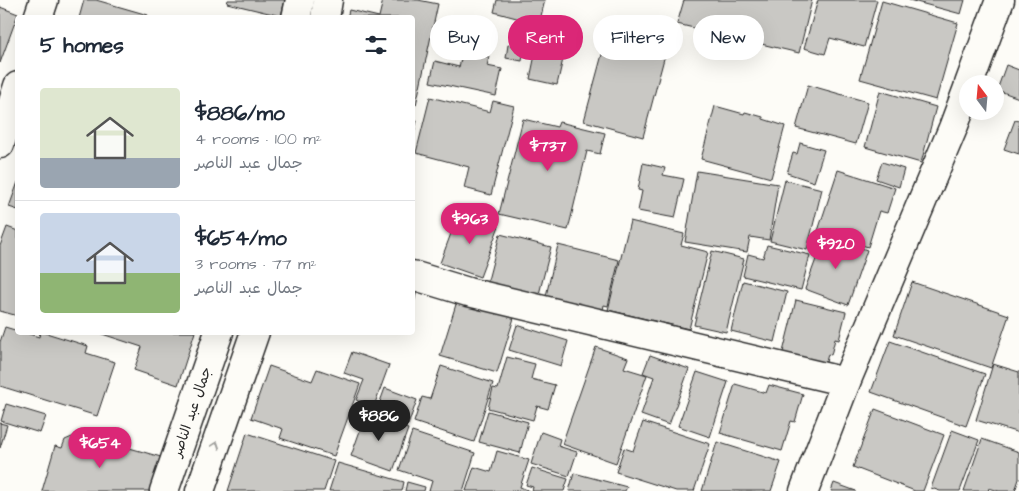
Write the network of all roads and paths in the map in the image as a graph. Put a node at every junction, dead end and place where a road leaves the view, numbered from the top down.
1 (44, 0) edge
2 (300, 0) edge
3 (328, 0) edge
4 (1000, 0) edge
5 (39, 15) edge
6 (297, 15) edge
7 (326, 15) edge
8 (972, 75) edge
9 (15, 96) edge
10 (959, 112) edge
11 (0, 144) edge
12 (415, 276) edge
13 (218, 335) edge
14 (254, 335) edge
15 (846, 382) junction
16 (164, 491) edge
17 (200, 491) edge
18 (804, 491) edge

1 - 5 street
2 - 6 street
3 - 7 street
4 - 8 street
9 - 11 street
10 - 15 street
12 - 15 street
13 - 16 street, جمال عبد الناصر
17 -> 14 street
15 - 18 street

